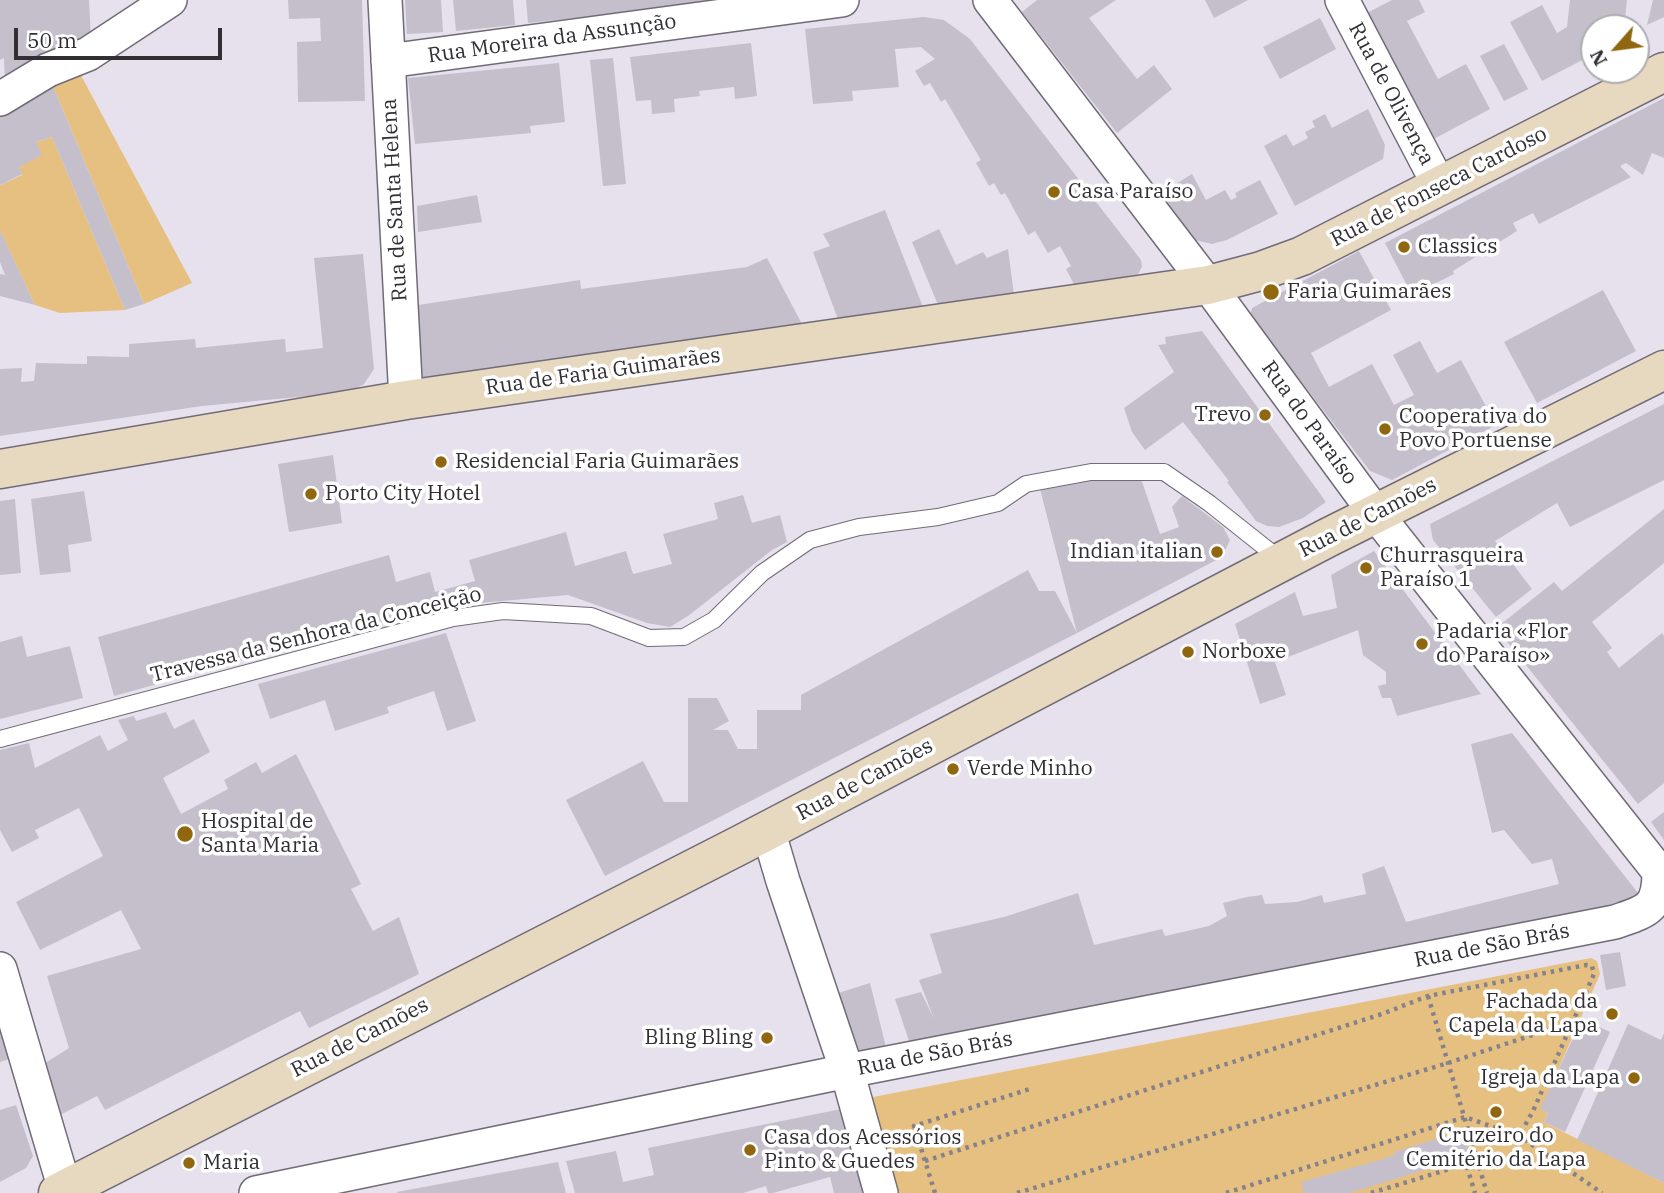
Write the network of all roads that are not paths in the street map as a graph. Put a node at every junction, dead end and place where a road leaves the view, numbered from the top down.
1 (170, 0) edge
2 (385, 0) edge
3 (842, 0) edge
4 (990, 0) edge
5 (1342, 0) edge
6 (388, 61) junction
7 (1664, 72) edge
8 (0, 99) edge
9 (1440, 187) junction
10 (1208, 285) junction
11 (1664, 370) edge
12 (406, 400) junction
13 (0, 469) edge
14 (1376, 514) junction
15 (1282, 562) junction
16 (0, 739) edge
17 (768, 830) junction
18 (1662, 876) edge
19 (1664, 920) edge
20 (1615, 922) junction
21 (0, 969) edge
22 (847, 1071) junction
23 (63, 1192) edge
24 (257, 1193) edge
25 (881, 1193) edge

1 - 8 street
2 - 6 street, Rua de Santa Helena
3 - 6 street, Rua Moreira da Assunção
4 - 10 street, Rua do Paraíso
5 - 9 street, Rua de Olivença
6 - 12 street, Rua de Santa Helena
7 - 9 main road, Rua de Fonseca Cardoso
9 - 10 main road, Rua de Fonseca Cardoso
10 - 12 main road, Rua de Faria Guimarães
10 - 14 street, Rua do Paraíso
11 - 14 main road, Rua de Camões
12 - 13 main road, Rua de Faria Guimarães
14 - 15 main road, Rua de Camões
14 - 18 street, Rua do Paraíso
15 - 16 lane, Travessa da Senhora da Conceição
15 - 17 main road, Rua de Camões
17 - 22 street
17 - 23 main road, Rua de Camões
18 - 20 street, Rua do Paraíso
19 - 20 street
20 - 22 street, Rua de São Brás
21 - 23 street
22 - 24 street, Rua de São Brás
22 - 25 street

